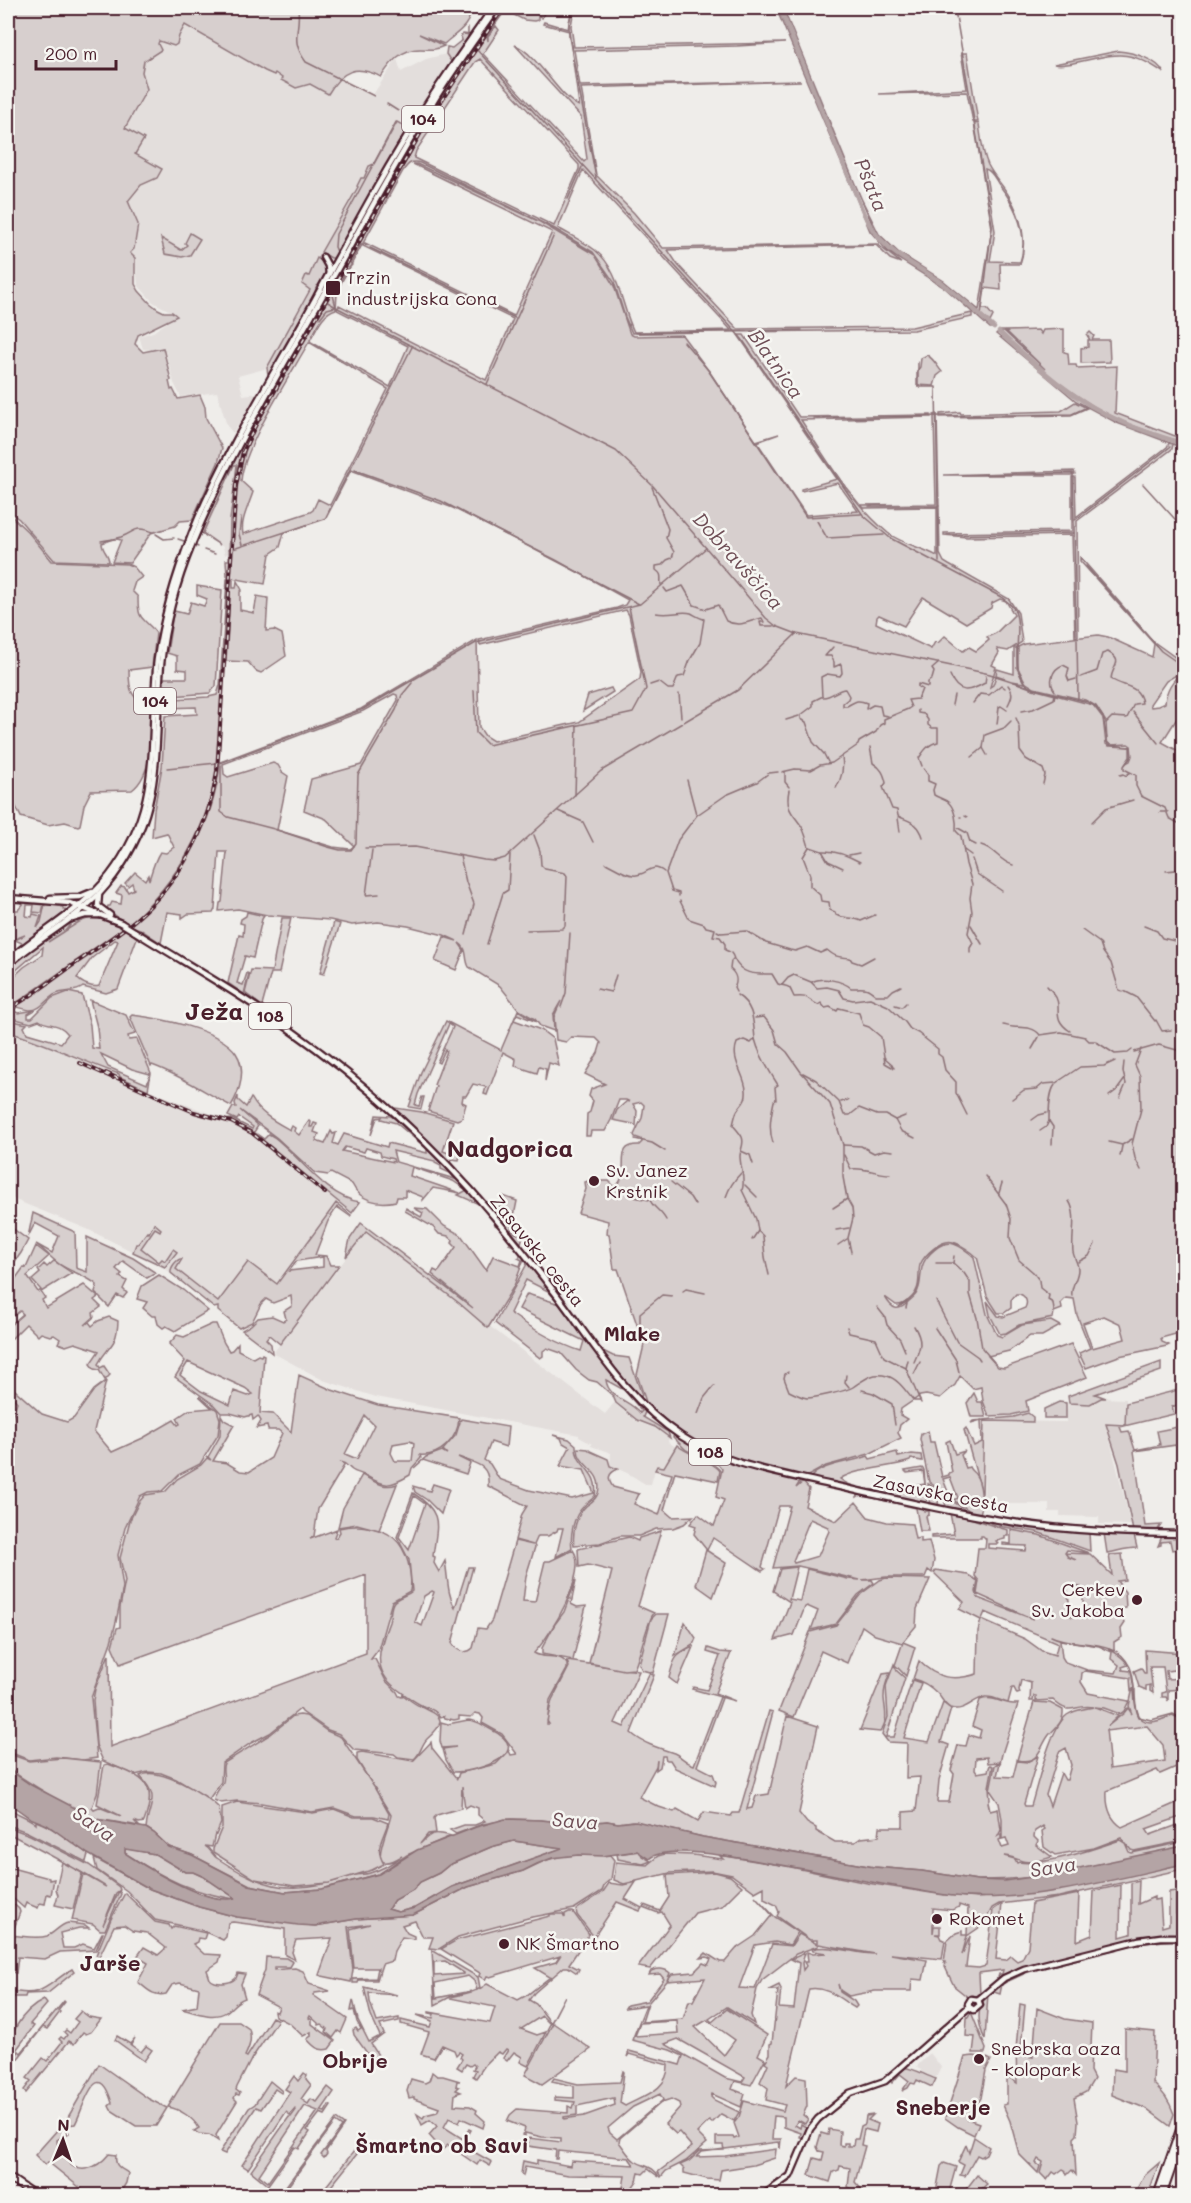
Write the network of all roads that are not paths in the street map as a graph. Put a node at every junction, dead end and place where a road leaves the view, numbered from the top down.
1 (495, 8) edge
2 (323, 257) dead end
3 (328, 276) junction
4 (219, 478) junction
5 (99, 887) junction
6 (99, 894) junction
7 (8, 897) edge
8 (52, 899) junction
9 (83, 906) junction
10 (108, 916) junction
11 (65, 917) junction
12 (59, 926) junction
13 (8, 960) edge
14 (8, 965) edge
15 (1184, 1534) edge
16 (1184, 1937) edge
17 (978, 2000) junction
18 (969, 2007) junction
19 (1184, 2118) edge
20 (1184, 2133) edge
21 (8, 2178) edge
22 (8, 2182) edge
23 (29, 2196) edge
24 (36, 2196) edge
25 (762, 2196) edge
26 (1157, 2196) edge
27 (1162, 2196) edge

1 - 3 main road, 104
1 - 4 main road, 104
2 - 3 main road
3 - 4 main road, 104
4 - 5 main road, 104
4 - 6 main road, 104
5 - 8 main road
5 - 9 main road, 104
6 - 9 main road, 104
6 - 10 main road
7 - 8 main road
8 - 9 main road, Zasavska cesta
8 - 11 main road
9 - 10 main road, Zasavska cesta
9 - 11 main road, 104
9 - 12 main road, 104
10 - 12 main road
10 - 15 main road, Zasavska cesta / 108, bridge
11 - 13 main road, 104
12 - 14 main road, 104
16 - 17 main road
17 - 18 main road
17 - 18 main road
18 - 25 main road
19 - 26 highway
20 - 27 highway
21 - 24 highway
22 - 23 highway

